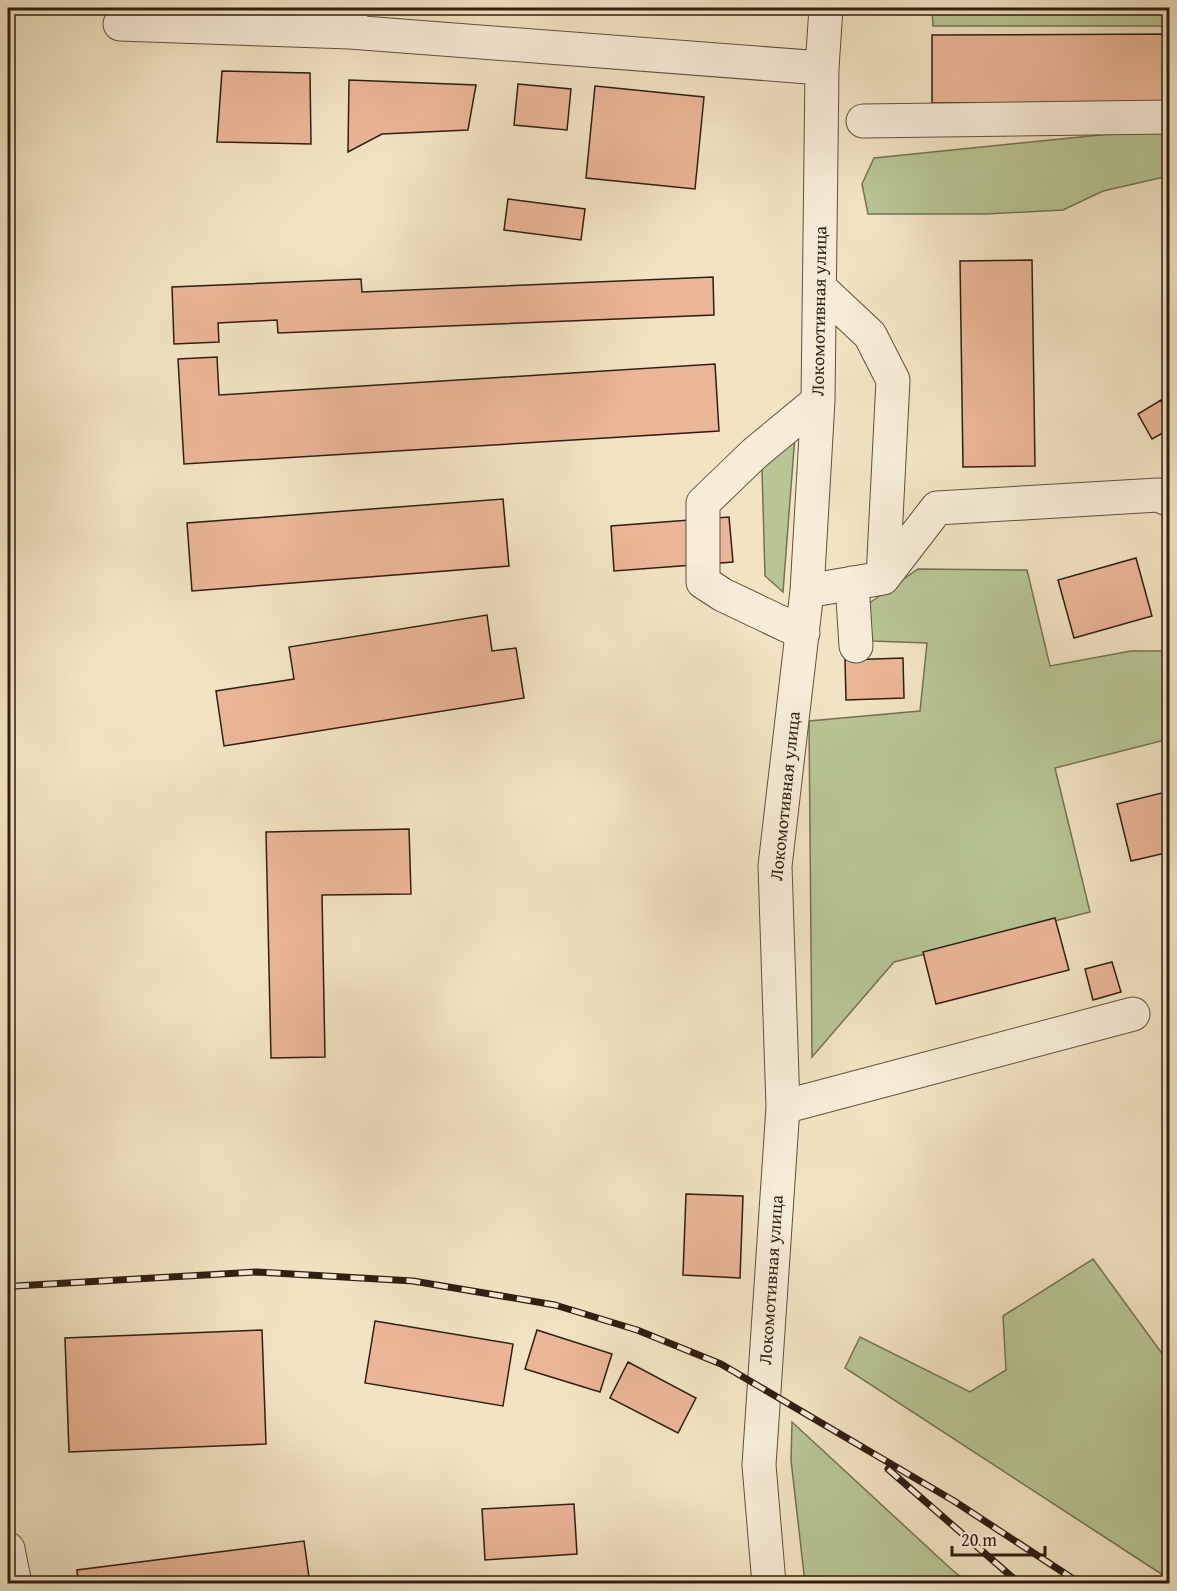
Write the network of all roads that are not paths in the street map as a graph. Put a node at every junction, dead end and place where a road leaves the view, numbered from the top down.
1 (826, 8) edge
2 (350, 20) edge
3 (120, 24) dead end
4 (822, 68) junction
5 (1170, 117) edge
6 (864, 121) dead end
7 (821, 289) junction
8 (818, 401) junction
9 (1170, 500) edge
10 (867, 580) junction
11 (807, 591) junction
12 (803, 633) junction
13 (856, 646) dead end
14 (1133, 1014) dead end
15 (783, 1107) junction
16 (8, 1549) edge
17 (15, 1584) edge
18 (768, 1584) edge

1 - 4 street, Локомотивная улица
2 - 3 street
2 - 4 street
4 - 7 street, Локомотивная улица
5 - 6 street
7 - 8 street, Локомотивная улица
7 - 10 street
8 - 11 street, Локомотивная улица
8 - 12 street
9 - 10 street
10 - 11 street
10 - 13 street
11 - 12 street, Локомотивная улица
12 - 15 street, Локомотивная улица
14 - 15 street
15 - 18 street, Локомотивная улица
16 - 17 street

